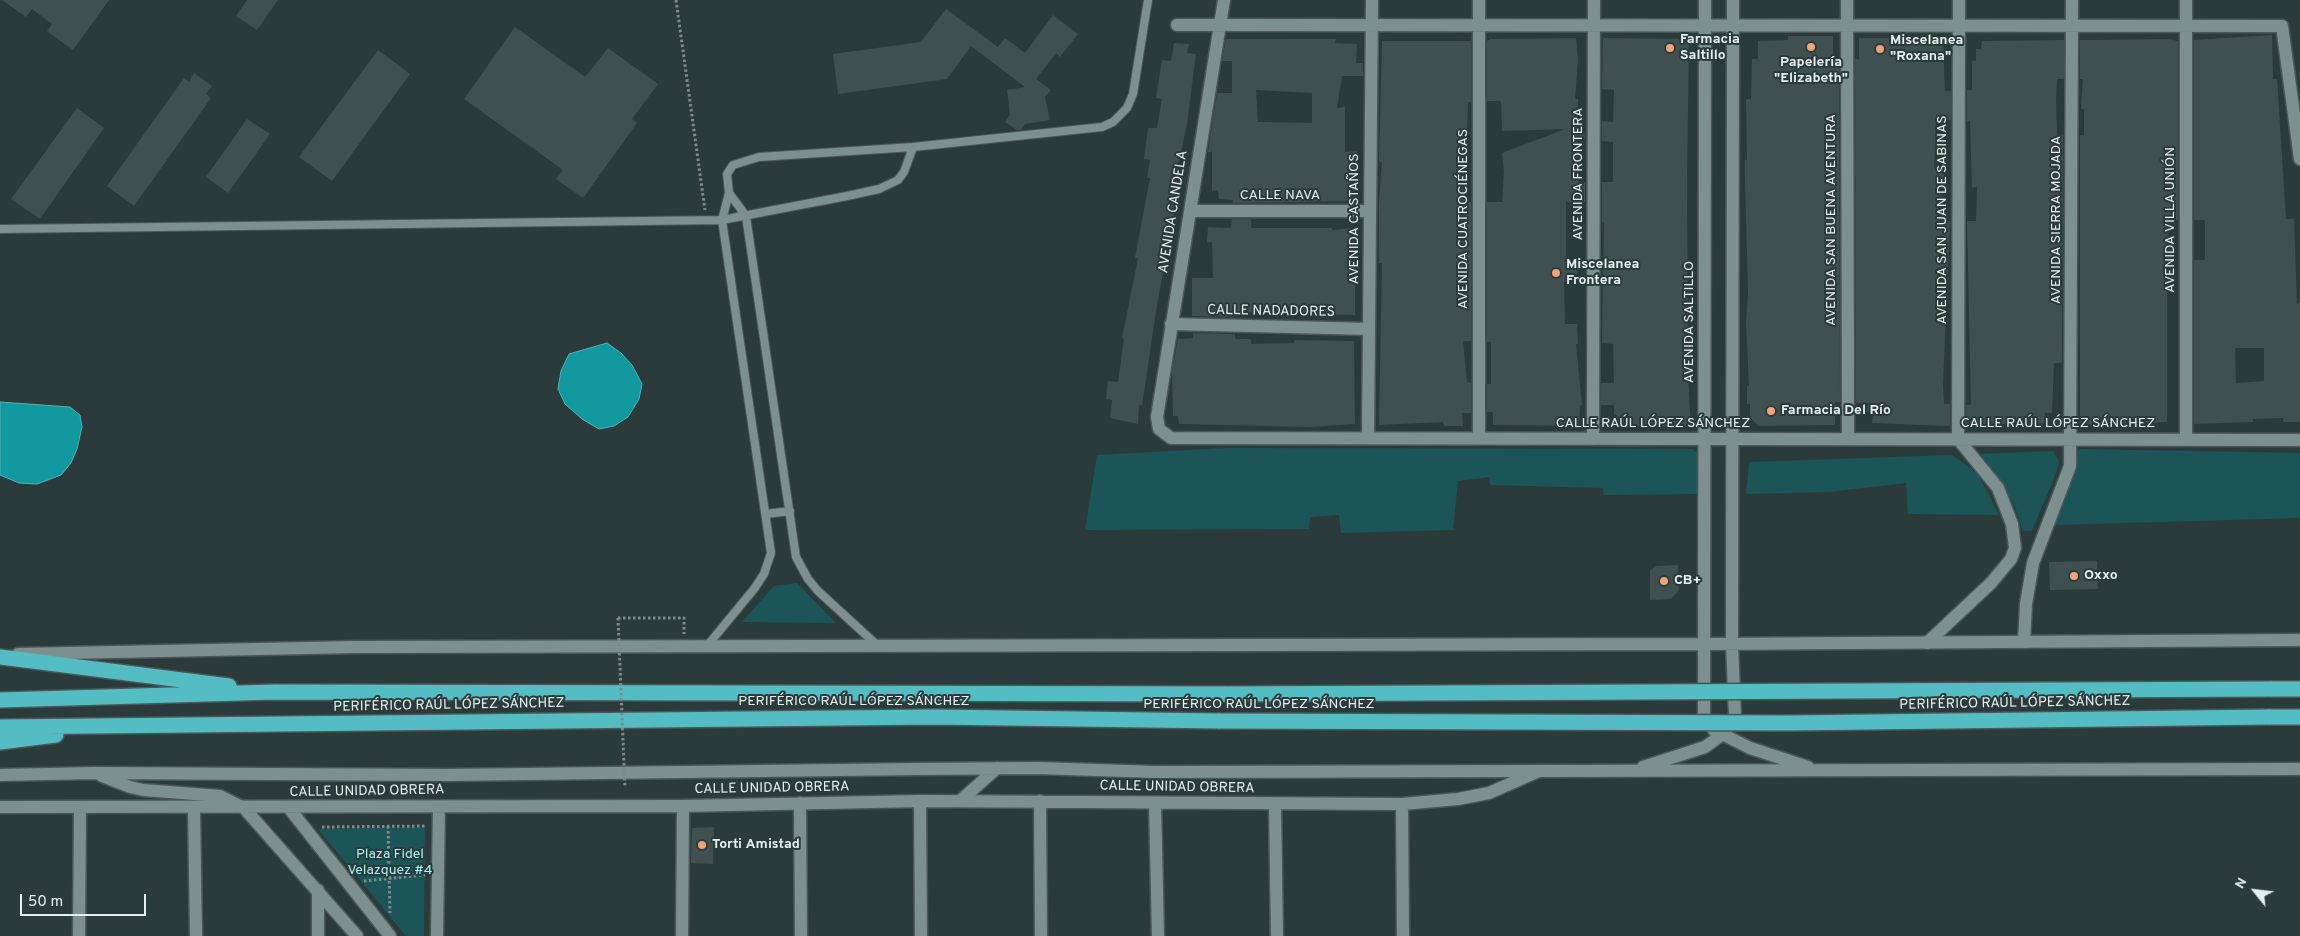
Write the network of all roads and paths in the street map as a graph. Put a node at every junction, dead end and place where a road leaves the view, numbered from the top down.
1 (676, 0) edge
2 (1148, 0) edge
3 (1224, 0) edge
4 (1372, 0) edge
5 (1479, 0) edge
6 (1594, 0) edge
7 (1705, 0) edge
8 (1733, 0) edge
9 (1847, 0) edge
10 (1959, 0) edge
11 (2072, 0) edge
12 (2186, 0) edge
13 (1177, 25) dead end
14 (1221, 25) junction
15 (1372, 25) junction
16 (1479, 25) junction
17 (1594, 25) junction
18 (1705, 25) junction
19 (1733, 25) junction
20 (1847, 25) junction
21 (1959, 25) junction
22 (2072, 25) junction
23 (2187, 25) junction
24 (914, 147) junction
25 (2300, 159) edge
26 (729, 193) junction
27 (1190, 211) junction
28 (1370, 211) junction
29 (746, 216) junction
30 (707, 220) junction
31 (722, 220) junction
32 (0, 229) edge
33 (1171, 324) junction
34 (1370, 329) junction
35 (1159, 429) joint
36 (1368, 438) junction
37 (1480, 438) junction
38 (1593, 439) junction
39 (1705, 439) junction
40 (1734, 439) junction
41 (1848, 439) junction
42 (1958, 439) junction
43 (2072, 439) junction
44 (2186, 440) junction
45 (2300, 440) edge
46 (790, 511) junction
47 (766, 514) junction
48 (2300, 640) edge
49 (2024, 642) junction
50 (1927, 643) junction
51 (1703, 644) junction
52 (1732, 644) junction
53 (683, 646) junction
54 (706, 646) junction
55 (878, 647) junction
56 (0, 656) edge
57 (2300, 689) edge
58 (275, 692) junction
59 (0, 700) edge
60 (2300, 718) edge
61 (136, 724) junction
62 (0, 727) edge
63 (1722, 734) junction
64 (0, 742) edge
65 (998, 768) junction
66 (2300, 769) edge
67 (1820, 770) junction
68 (1539, 771) junction
69 (1630, 771) junction
70 (95, 773) junction
71 (0, 775) edge
72 (625, 788) dead end
73 (920, 801) junction
74 (960, 801) junction
75 (1040, 802) junction
76 (800, 803) junction
77 (1156, 803) junction
78 (1402, 804) junction
79 (1275, 805) junction
80 (439, 806) junction
81 (683, 806) junction
82 (0, 807) edge
83 (80, 808) junction
84 (194, 808) junction
85 (244, 808) junction
86 (289, 808) junction
87 (388, 826) junction
88 (314, 827) dead end
89 (427, 836) dead end
90 (389, 878) junction
91 (359, 882) dead end
92 (427, 883) dead end
93 (318, 890) junction
94 (390, 920) dead end
95 (79, 936) edge
96 (196, 936) edge
97 (318, 936) edge
98 (356, 936) edge
99 (390, 936) edge
100 (437, 936) edge
101 (682, 936) edge
102 (801, 936) edge
103 (921, 936) edge
104 (1041, 936) edge
105 (1158, 936) edge
106 (1278, 936) edge
107 (1402, 936) edge

1 - 30 path
2 - 24 lane
3 - 14 street, AVENIDA CANDELA
4 - 15 street, AVENIDA CASTAÑOS
5 - 16 street, AVENIDA CUATROCIÉNEGAS
6 - 17 street, AVENIDA FRONTERA
7 - 18 street, AVENIDA SALTILLO
8 - 19 street
9 - 20 street, AVENIDA SAN BUENA AVENTURA
10 - 21 street, AVENIDA SAN JUAN DE SABINAS
11 - 22 street, AVENIDA SIERRA MOJADA
12 - 23 street, AVENIDA VILLA UNIÓN
13 - 14 street
14 - 15 street
14 - 27 street, AVENIDA CANDELA
15 - 16 street
15 - 28 street, AVENIDA CASTAÑOS
16 - 17 street
16 - 37 street, AVENIDA CUATROCIÉNEGAS
17 - 18 street
17 - 38 street, AVENIDA FRONTERA
18 - 19 street
18 - 39 street, AVENIDA SALTILLO
19 - 20 street
19 - 40 street
20 - 21 street
20 - 41 street, AVENIDA SAN BUENA AVENTURA
21 - 22 street
21 - 42 street, AVENIDA SAN JUAN DE SABINAS
22 - 23 street
22 - 43 street, AVENIDA SIERRA MOJADA
23 - 25 street
23 - 44 street, AVENIDA VILLA UNIÓN
24 - 26 lane
24 - 29 lane
26 - 29 lane
26 - 31 lane
27 - 28 street, CALLE NAVA
27 - 33 street, AVENIDA CANDELA
28 - 34 street, AVENIDA CASTAÑOS
29 - 31 lane
29 - 46 lane
30 - 31 lane
30 - 32 lane
31 - 47 lane
33 - 34 street, CALLE NADADORES
33 - 35 street, AVENIDA CANDELA
34 - 36 street, AVENIDA CASTAÑOS
35 - 36 street, CALLE RAÚL LÓPEZ SÁNCHEZ
36 - 37 street, CALLE RAÚL LÓPEZ SÁNCHEZ
37 - 38 street, CALLE RAÚL LÓPEZ SÁNCHEZ
38 - 39 street, CALLE RAÚL LÓPEZ SÁNCHEZ
39 - 40 street, CALLE RAÚL LÓPEZ SÁNCHEZ
39 - 51 street, AVENIDA SALTILLO
40 - 41 street, CALLE RAÚL LÓPEZ SÁNCHEZ
40 - 52 street
41 - 42 street, CALLE RAÚL LÓPEZ SÁNCHEZ
42 - 43 street, CALLE RAÚL LÓPEZ SÁNCHEZ
42 - 50 street
43 - 44 street, CALLE RAÚL LÓPEZ SÁNCHEZ
43 - 49 street, AVENIDA SIERRA MOJADA
44 - 45 street, CALLE RAÚL LÓPEZ SÁNCHEZ
46 - 47 lane
46 - 55 lane
47 - 54 lane
48 - 49 street
49 - 50 street
50 - 52 street
51 - 52 street
51 - 55 street
51 - 63 street
52 - 63 street
53 - 54 street
53 - 56 street
53 - 72 path, bridge
54 - 55 street
56 - 58 highway
57 - 58 highway, PERIFÉRICO RAÚL LÓPEZ SÁNCHEZ, bridge
58 - 59 highway, PERIFÉRICO RAÚL LÓPEZ SÁNCHEZ
60 - 61 highway, PERIFÉRICO RAÚL LÓPEZ SÁNCHEZ, bridge
61 - 62 highway, PERIFÉRICO RAÚL LÓPEZ SÁNCHEZ
61 - 64 highway
63 - 67 street
63 - 69 street
65 - 68 street
65 - 70 street
65 - 74 street
66 - 67 street
67 - 69 street
68 - 69 street
68 - 78 street, CALLE UNIDAD OBRERA
70 - 71 street
70 - 85 street
73 - 74 street, CALLE UNIDAD OBRERA
73 - 76 street, CALLE UNIDAD OBRERA
73 - 103 street
74 - 75 street, CALLE UNIDAD OBRERA
75 - 77 street, CALLE UNIDAD OBRERA
75 - 104 street
76 - 81 street, CALLE UNIDAD OBRERA
76 - 102 street
77 - 79 street, CALLE UNIDAD OBRERA
77 - 105 street
78 - 79 street, CALLE UNIDAD OBRERA
78 - 107 street
79 - 106 street
80 - 81 street, CALLE UNIDAD OBRERA
80 - 86 street, CALLE UNIDAD OBRERA
80 - 100 street
81 - 101 street
82 - 83 street, CALLE UNIDAD OBRERA
83 - 84 street, CALLE UNIDAD OBRERA
83 - 95 street
84 - 85 street, CALLE UNIDAD OBRERA
84 - 96 street
85 - 86 street, CALLE UNIDAD OBRERA
85 - 93 street
86 - 99 street
87 - 88 path
87 - 89 path
87 - 90 path
90 - 91 path
90 - 92 path
90 - 94 path
93 - 97 street
93 - 98 street

